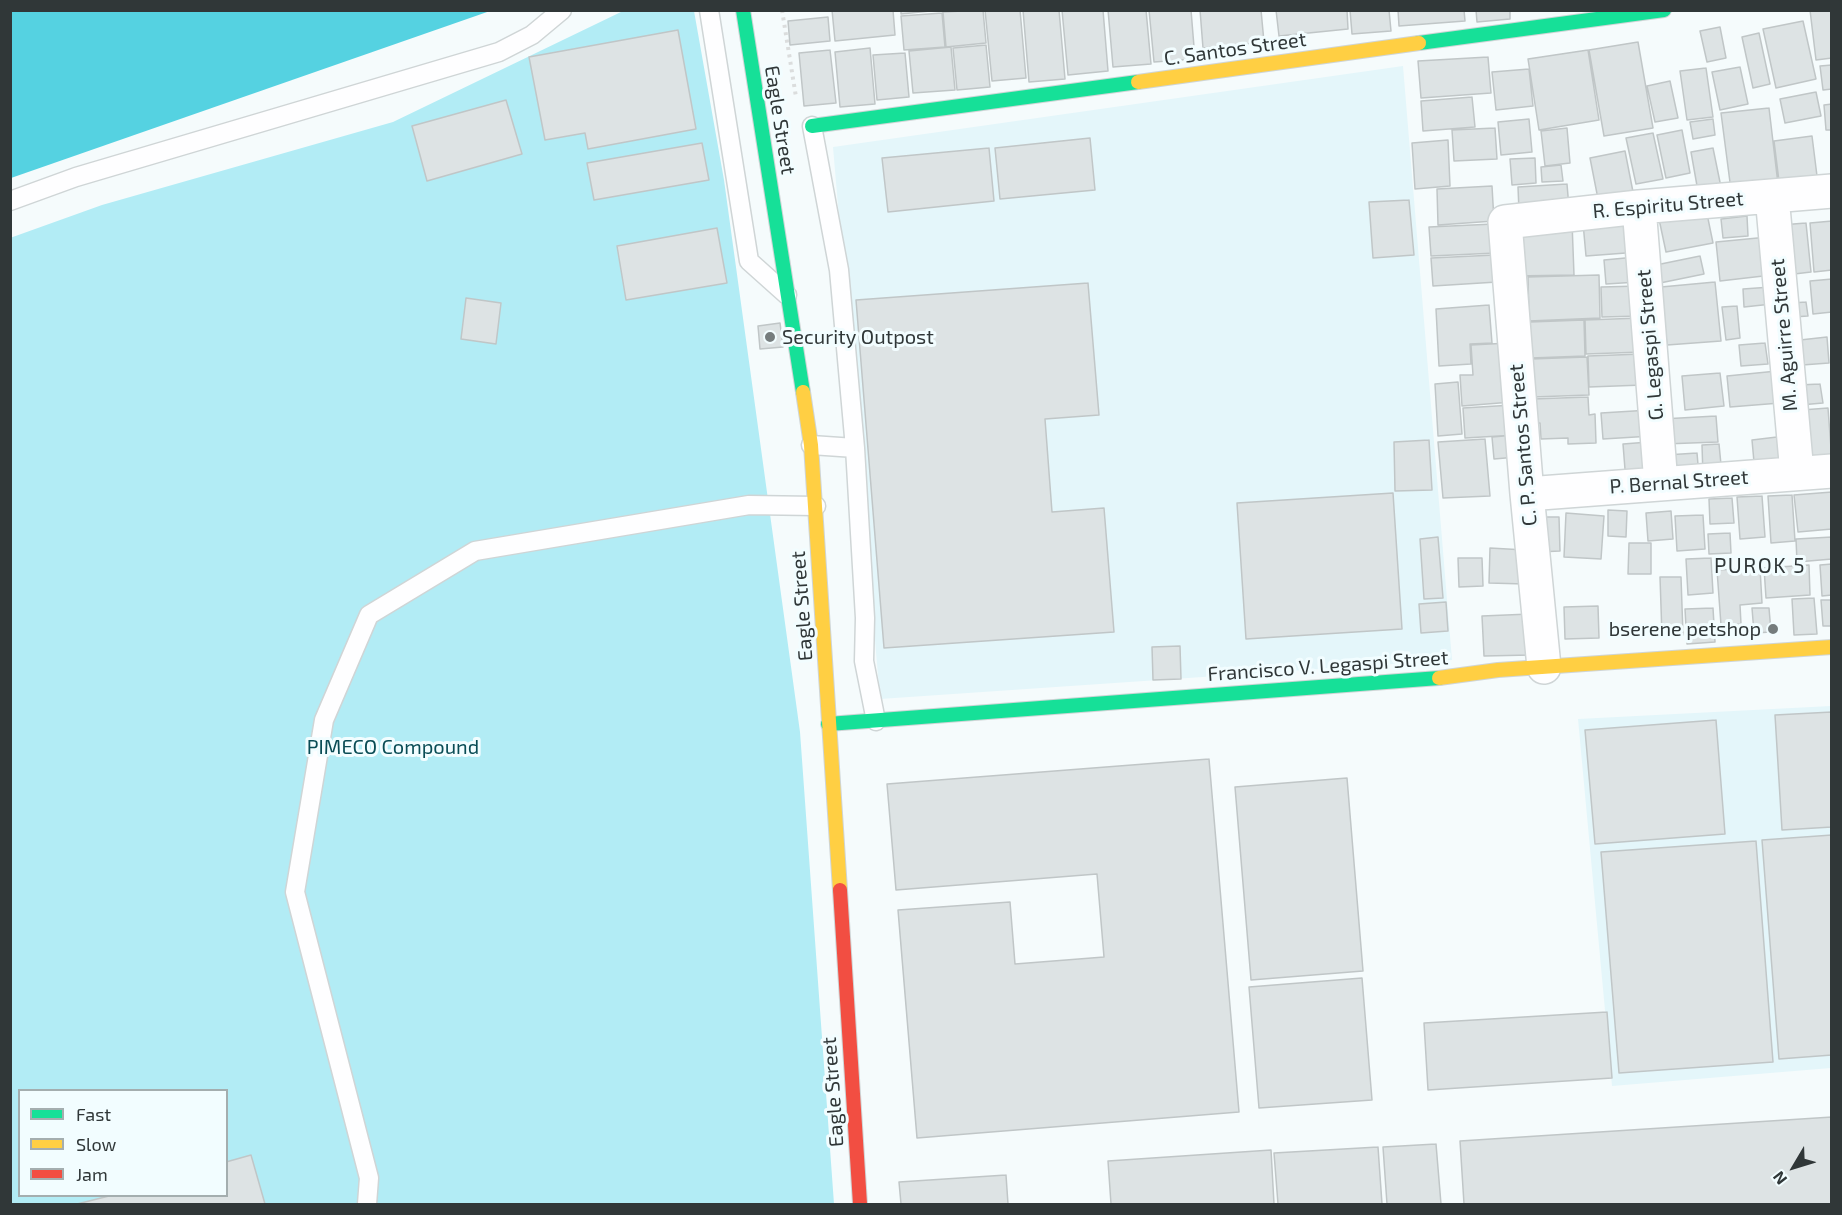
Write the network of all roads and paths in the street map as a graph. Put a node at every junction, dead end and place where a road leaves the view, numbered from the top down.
1 (562, 10) edge
2 (708, 10) edge
3 (742, 10) edge
4 (782, 10) edge
5 (1664, 10) edge
6 (812, 126) junction
7 (1832, 191) edge
8 (1772, 196) junction
9 (10, 201) edge
10 (1639, 207) junction
11 (1505, 222) joint
12 (788, 296) junction
13 (810, 445) junction
14 (855, 448) junction
15 (1832, 471) edge
16 (1797, 473) junction
17 (1661, 484) junction
18 (1527, 494) junction
19 (816, 506) junction
20 (1832, 647) edge
21 (1544, 667) junction
22 (876, 721) junction
23 (828, 724) junction
24 (367, 1204) edge
25 (860, 1204) edge

1 - 9 lane
2 - 12 lane
3 - 12 street, Eagle Street
4 - 6 path
5 - 6 street, C. Santos Street
6 - 14 lane
7 - 8 street, R. Espiritu Street
8 - 10 street, R. Espiritu Street
8 - 16 street, M. Aguirre Street
10 - 11 street, R. Espiritu Street
10 - 17 street, G. Legaspi Street
11 - 18 street, C. P. Santos Street
12 - 13 street, Eagle Street
13 - 14 lane
13 - 19 street, Eagle Street
14 - 22 lane
15 - 16 street, P. Bernal Street
16 - 17 street, P. Bernal Street
17 - 18 street, P. Bernal Street
18 - 21 street, C. P. Santos Street
19 - 23 street, Eagle Street
19 - 24 lane
20 - 21 street, Francisco V. Legaspi Street
21 - 22 street, Francisco V. Legaspi Street
22 - 23 street, Francisco V. Legaspi Street
23 - 25 street, Eagle Street

